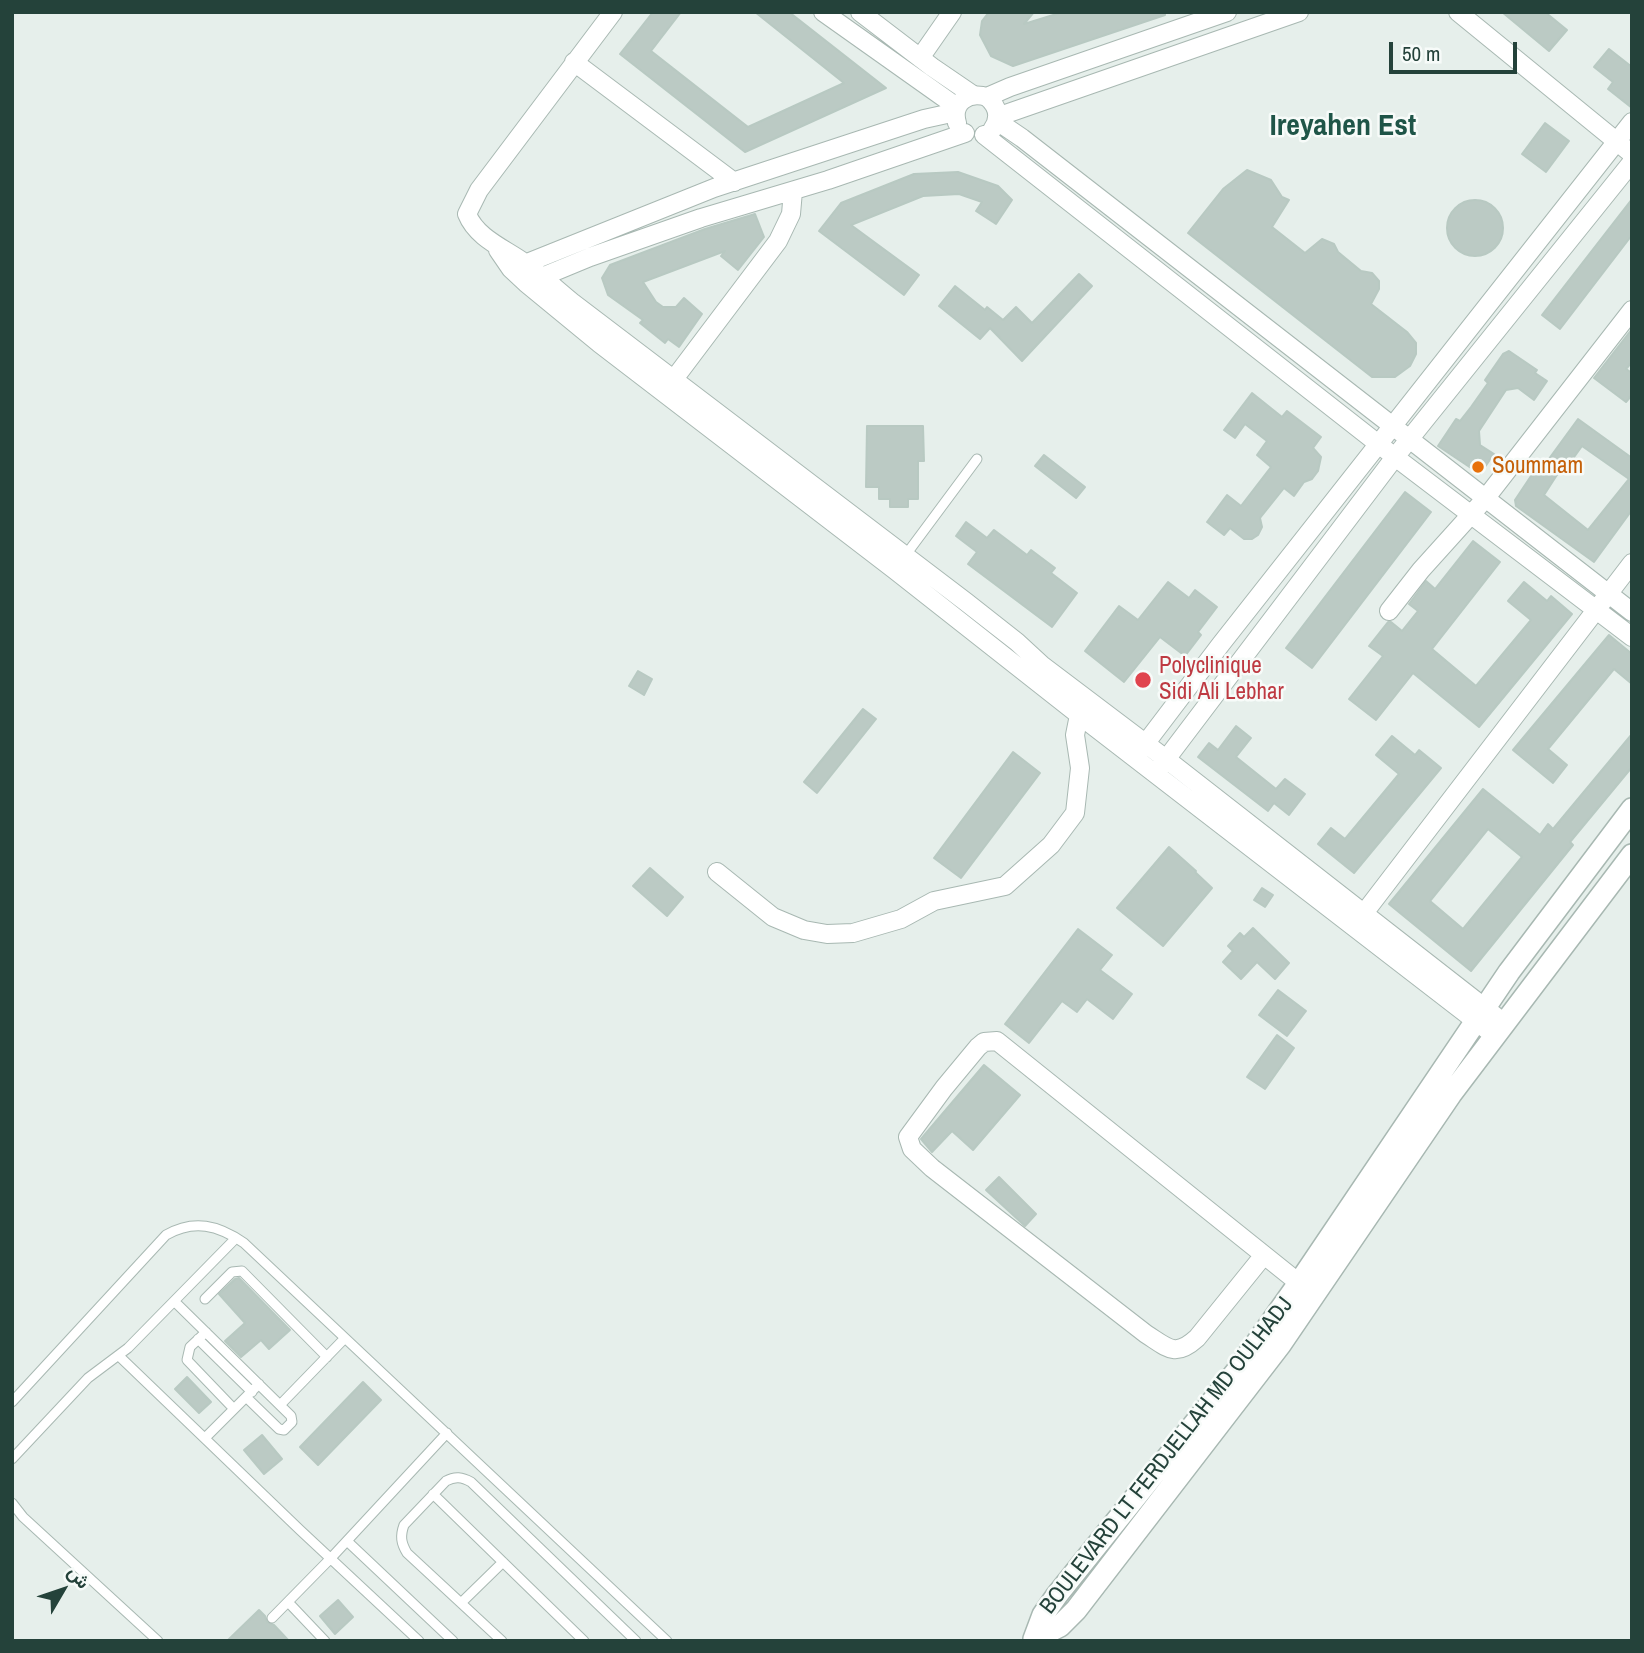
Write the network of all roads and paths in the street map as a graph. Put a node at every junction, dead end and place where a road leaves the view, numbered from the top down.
1 (613, 12) edge
2 (823, 12) edge
3 (860, 12) edge
4 (951, 12) edge
5 (1227, 12) edge
6 (1299, 12) edge
7 (1458, 12) edge
8 (920, 58) junction
9 (574, 62) junction
10 (980, 96) junction
11 (956, 109) junction
12 (997, 119) junction
13 (1632, 122) edge
14 (965, 133) junction
15 (984, 135) junction
16 (1616, 142) junction
17 (1632, 154) edge
18 (1632, 162) edge
19 (734, 182) junction
20 (793, 191) junction
21 (518, 267) junction
22 (534, 280) junction
23 (1632, 310) edge
24 (674, 379) junction
25 (1392, 427) junction
26 (1409, 440) junction
27 (1379, 444) junction
28 (1395, 457) junction
29 (977, 459) dead end
30 (1485, 499) junction
31 (1471, 514) junction
32 (905, 557) junction
33 (1632, 563) edge
34 (1609, 593) junction
35 (1597, 610) junction
36 (1388, 611) dead end
37 (1632, 612) edge
38 (1632, 637) edge
39 (1079, 715) junction
40 (1146, 743) junction
41 (1135, 758) junction
42 (1166, 759) junction
43 (1156, 774) junction
44 (1632, 809) edge
45 (1632, 855) edge
46 (717, 872) dead end
47 (1359, 920) junction
48 (1480, 1015) junction
49 (1499, 1029) junction
50 (1344, 1235) junction
51 (236, 1238) junction
52 (1264, 1255) junction
53 (1299, 1283) junction
54 (205, 1299) dead end
55 (174, 1301) junction
56 (206, 1332) junction
57 (345, 1338) junction
58 (198, 1339) junction
59 (1272, 1339) junction
60 (119, 1356) junction
61 (327, 1357) junction
62 (259, 1384) junction
63 (249, 1395) junction
64 (12, 1402) edge
65 (280, 1405) junction
66 (234, 1409) junction
67 (447, 1433) junction
68 (205, 1438) junction
69 (12, 1460) edge
70 (494, 1478) junction
71 (481, 1492) junction
72 (433, 1494) junction
73 (12, 1503) edge
74 (347, 1541) junction
75 (331, 1558) junction
76 (503, 1562) junction
77 (288, 1602) junction
78 (461, 1603) junction
79 (271, 1618) dead end
80 (1033, 1640) edge
81 (158, 1641) edge
82 (326, 1641) edge
83 (419, 1641) edge
84 (453, 1641) edge
85 (502, 1641) edge
86 (584, 1641) edge
87 (636, 1641) edge
88 (667, 1641) edge

1 - 9 street
2 - 11 street
3 - 8 street
4 - 8 street
5 - 10 street
6 - 12 street
7 - 16 street
8 - 10 street
9 - 19 street
9 - 21 street
10 - 11 street
10 - 12 street
11 - 14 street
11 - 19 street
12 - 15 street
12 - 25 street
13 - 16 street
14 - 15 street
14 - 20 street
15 - 27 street
16 - 17 street
16 - 25 street
18 - 26 street
19 - 21 street
20 - 22 street
20 - 24 street
21 - 22 street
22 - 24 street
22 - 39 street
23 - 30 street
24 - 32 street
25 - 26 street
25 - 27 street
26 - 28 street
26 - 30 street
27 - 28 street
27 - 40 street
28 - 31 street
28 - 42 street
29 - 32 lane
30 - 31 street
30 - 34 street
31 - 35 street
31 - 36 street
32 - 40 street
33 - 34 street
34 - 35 street
34 - 37 street
35 - 38 street
35 - 47 street
39 - 41 street
39 - 46 street
40 - 41 street
40 - 42 street
41 - 43 street
42 - 43 street
42 - 47 street
43 - 47 street
44 - 48 street, BOULEVARD LT FERDJELLAH MD OULHADJ
45 - 49 street, BOULEVARD LT FERDJELLAH MD OULHADJ
47 - 48 street
48 - 49 street
48 - 50 street, BOULEVARD LT FERDJELLAH MD OULHADJ
49 - 50 street, BOULEVARD LT FERDJELLAH MD OULHADJ
50 - 53 street, BOULEVARD LT FERDJELLAH MD OULHADJ
50 - 59 street, BOULEVARD LT FERDJELLAH MD OULHADJ
51 - 55 lane
51 - 57 lane
51 - 64 lane
52 - 52 street
52 - 53 street
53 - 59 street, BOULEVARD LT FERDJELLAH MD OULHADJ
54 - 61 lane
55 - 56 lane
55 - 60 lane
56 - 58 lane
56 - 62 lane
57 - 61 lane
57 - 67 lane
58 - 63 lane
58 - 66 lane
59 - 80 street, BOULEVARD LT FERDJELLAH MD OULHADJ
60 - 68 lane
60 - 69 lane
61 - 65 lane
62 - 63 lane
62 - 65 lane
63 - 65 lane
63 - 66 lane
66 - 68 lane
67 - 70 lane
67 - 74 lane
68 - 75 lane
70 - 71 lane
70 - 88 lane
71 - 72 lane
71 - 87 lane
72 - 76 lane
72 - 78 lane
73 - 81 lane
74 - 75 lane
74 - 84 lane
75 - 77 lane
75 - 83 lane
76 - 78 lane
76 - 86 lane
77 - 79 lane
77 - 82 lane
78 - 85 lane

